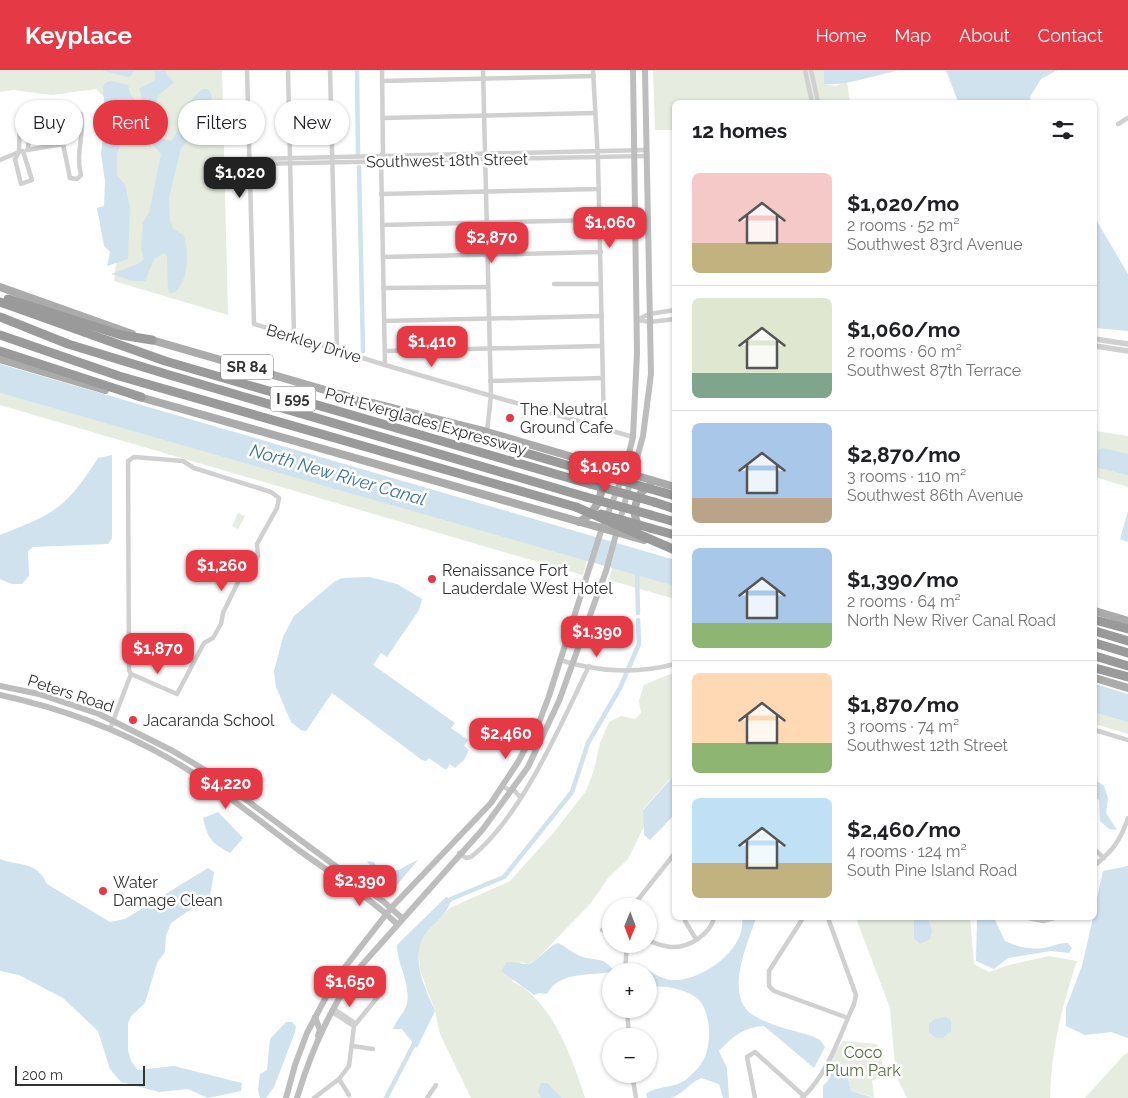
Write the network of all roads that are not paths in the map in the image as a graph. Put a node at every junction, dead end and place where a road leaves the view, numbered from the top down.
1 (247, 70) edge
2 (288, 70) edge
3 (330, 70) edge
4 (382, 70) edge
5 (483, 70) edge
6 (593, 70) edge
7 (634, 70) edge
8 (645, 70) edge
9 (806, 70) edge
10 (811, 70) edge
11 (594, 76) junction
12 (483, 78) junction
13 (382, 81) junction
14 (812, 100) edge
15 (818, 100) edge
16 (595, 113) junction
17 (484, 116) junction
18 (383, 118) junction
19 (1128, 118) edge
20 (1118, 124) dead end
21 (62, 144) joint
22 (56, 145) edge
23 (23, 151) junction
24 (596, 151) junction
25 (634, 153) junction
26 (646, 153) junction
27 (485, 156) junction
28 (598, 157) junction
29 (381, 158) junction
30 (332, 159) junction
31 (0, 160) edge
32 (290, 160) junction
33 (249, 161) junction
34 (599, 189) junction
35 (486, 191) junction
36 (381, 194) junction
37 (599, 220) junction
38 (486, 223) junction
39 (382, 224) junction
40 (601, 252) junction
41 (487, 254) junction
42 (383, 257) junction
43 (554, 284) dead end
44 (601, 284) junction
45 (0, 286) edge
46 (488, 287) junction
47 (383, 288) junction
48 (0, 296) edge
49 (0, 302) edge
50 (672, 310) edge
51 (649, 314) junction
52 (602, 316) junction
53 (0, 317) edge
54 (489, 317) junction
55 (672, 319) edge
56 (637, 320) junction
57 (384, 321) junction
58 (650, 322) junction
59 (0, 335) edge
60 (294, 336) junction
61 (1097, 339) edge
62 (0, 340) edge
63 (152, 340) junction
64 (1128, 344) edge
65 (602, 346) junction
66 (1097, 346) edge
67 (337, 349) junction
68 (490, 350) junction
69 (385, 351) junction
70 (1128, 351) edge
71 (0, 352) edge
72 (58, 356) junction
73 (0, 359) edge
74 (385, 365) junction
75 (603, 378) junction
76 (490, 381) junction
77 (637, 388) junction
78 (342, 395) junction
79 (491, 395) junction
80 (141, 397) junction
81 (648, 407) junction
82 (604, 428) junction
83 (487, 432) junction
84 (633, 438) junction
85 (590, 467) junction
86 (624, 473) junction
87 (634, 475) junction
88 (659, 482) junction
89 (672, 486) edge
90 (672, 495) edge
91 (576, 507) junction
92 (672, 507) edge
93 (672, 521) edge
94 (579, 522) junction
95 (601, 532) junction
96 (672, 534) edge
97 (616, 536) junction
98 (647, 541) junction
99 (672, 549) edge
100 (672, 549) edge
101 (1097, 612) edge
102 (1097, 621) edge
103 (1128, 621) edge
104 (1128, 629) edge
105 (1097, 632) edge
106 (1128, 641) edge
107 (1097, 644) edge
108 (1128, 653) edge
109 (1097, 657) edge
110 (560, 660) junction
111 (572, 664) junction
112 (672, 665) edge
113 (589, 666) junction
114 (1128, 666) edge
115 (1097, 669) edge
116 (132, 674) junction
117 (1128, 677) edge
118 (1097, 679) edge
119 (0, 686) edge
120 (1128, 688) edge
121 (0, 695) edge
122 (114, 720) junction
123 (110, 729) junction
124 (1097, 731) edge
125 (1128, 740) edge
126 (502, 786) junction
127 (511, 791) junction
128 (520, 797) junction
129 (1128, 818) edge
130 (1097, 852) edge
131 (459, 853) junction
132 (672, 857) edge
133 (1104, 858) junction
134 (1097, 863) edge
135 (639, 898) edge
136 (392, 908) junction
137 (387, 914) junction
138 (402, 918) junction
139 (713, 920) edge
140 (802, 920) edge
141 (829, 920) edge
142 (684, 921) dead end
143 (397, 924) junction
144 (696, 940) junction
145 (658, 944) edge
146 (380, 994) dead end
147 (333, 1011) junction
148 (315, 1017) junction
149 (848, 1018) junction
150 (355, 1024) junction
151 (317, 1042) junction
152 (353, 1046) junction
153 (373, 1049) dead end
154 (339, 1079) junction
155 (634, 1083) edge
156 (436, 1085) dead end
157 (349, 1095) dead end
158 (803, 1097) edge
159 (286, 1098) edge
160 (297, 1098) edge
161 (314, 1098) edge
162 (427, 1098) edge
163 (636, 1098) edge
164 (755, 1098) edge

1 - 33 street
2 - 32 street
3 - 30 street
4 - 13 street
5 - 12 street
6 - 11 street
7 - 25 main road
8 - 26 main road
9 - 14 street
10 - 15 street
11 - 12 street
11 - 16 street
12 - 13 street
12 - 17 street
13 - 18 street
16 - 17 street
16 - 24 street
17 - 18 street
17 - 27 street
18 - 29 street
19 - 20 street
21 - 21 street
22 - 23 street
23 - 23 street
23 - 23 street
23 - 31 street
24 - 25 street, Southwest 18th Street
24 - 27 street, Southwest 18th Street
24 - 28 street
25 - 26 street, Southwest 18th Street
25 - 28 street, Southwest 18th Street
25 - 56 main road
26 - 51 main road
27 - 28 street, Southwest 18th Street
27 - 29 street, Southwest 18th Street
27 - 35 street
28 - 34 street
29 - 30 street, Southwest 18th Street
29 - 36 street
30 - 32 street, Southwest 18th Street
30 - 67 street
32 - 33 street, Southwest 18th Street
32 - 60 street
33 - 60 street, Berkley Drive
34 - 35 street
34 - 37 street
35 - 36 street
35 - 38 street
36 - 39 street
37 - 38 street
37 - 40 street
38 - 39 street
38 - 41 street
39 - 42 street
40 - 41 street
40 - 44 street
41 - 42 street
41 - 46 street
42 - 47 street
43 - 44 street
44 - 52 street
45 - 63 main road, SR 84
46 - 47 street
46 - 54 street
47 - 57 street
48 - 63 highway
49 - 92 highway, Port Everglades Expressway / I 595, bridge
50 - 51 street
51 - 56 street
51 - 58 main road
52 - 54 street
52 - 65 street
53 - 93 highway, bridge
54 - 57 street
54 - 68 street
55 - 58 street
56 - 58 street
56 - 77 main road
57 - 69 street
58 - 81 main road
59 - 72 highway, I 595
60 - 67 street, Berkley Drive
61 - 64 street
62 - 72 highway
63 - 78 main road, SR 84
65 - 68 street
65 - 75 street
66 - 70 street
67 - 74 street, Berkley Drive
68 - 69 street
68 - 76 street
69 - 74 street
71 - 80 highway
72 - 91 highway, I 595
73 - 80 main road
74 - 79 street, Berkley Drive
75 - 76 street
75 - 82 street
76 - 79 street
77 - 81 main road
77 - 84 main road
78 - 83 main road, SR 84
78 - 85 highway
79 - 82 street, Berkley Drive
79 - 83 street
80 - 94 main road
81 - 87 main road
82 - 84 street, Berkley Drive
83 - 85 main road, SR 84
84 - 86 main road
85 - 86 main road, SR 84
85 - 90 highway, bridge
85 - 94 main road
86 - 87 main road, SR 84
86 - 95 main road
87 - 88 main road, SR 84
87 - 97 main road
88 - 89 main road, SR 84
88 - 98 main road
91 - 96 highway, I 595, bridge
91 - 99 highway, bridge
94 - 95 main road
95 - 97 main road
95 - 110 main road
97 - 98 main road
97 - 111 main road
98 - 100 main road
101 - 103 main road
102 - 104 highway
105 - 106 highway
107 - 108 highway
109 - 114 highway
110 - 111 street
110 - 126 main road
111 - 113 street
111 - 127 main road
112 - 113 street
113 - 128 street
115 - 117 highway
116 - 116 street
116 - 122 street
118 - 120 main road
119 - 122 main road, Peters Road
121 - 123 main road, Peters Road
122 - 123 street
122 - 136 main road, Peters Road
123 - 137 main road, Peters Road
124 - 125 street
126 - 127 street
126 - 136 main road
127 - 128 street
127 - 131 main road
128 - 131 street
129 - 133 street
130 - 133 street
131 - 138 main road
132 - 135 street
133 - 134 street
136 - 137 main road
136 - 138 main road, Peters Road
137 - 143 main road, Peters Road
137 - 148 main road
138 - 143 main road
139 - 144 street
140 - 149 street
141 - 149 street
142 - 144 street
143 - 147 main road
144 - 145 street
146 - 150 street
147 - 150 street
147 - 151 main road
148 - 151 main road
148 - 159 main road
149 - 158 street
150 - 152 street
151 - 160 main road
152 - 153 street
152 - 154 street
154 - 157 street
154 - 161 street
155 - 163 street
156 - 162 street
158 - 164 street

